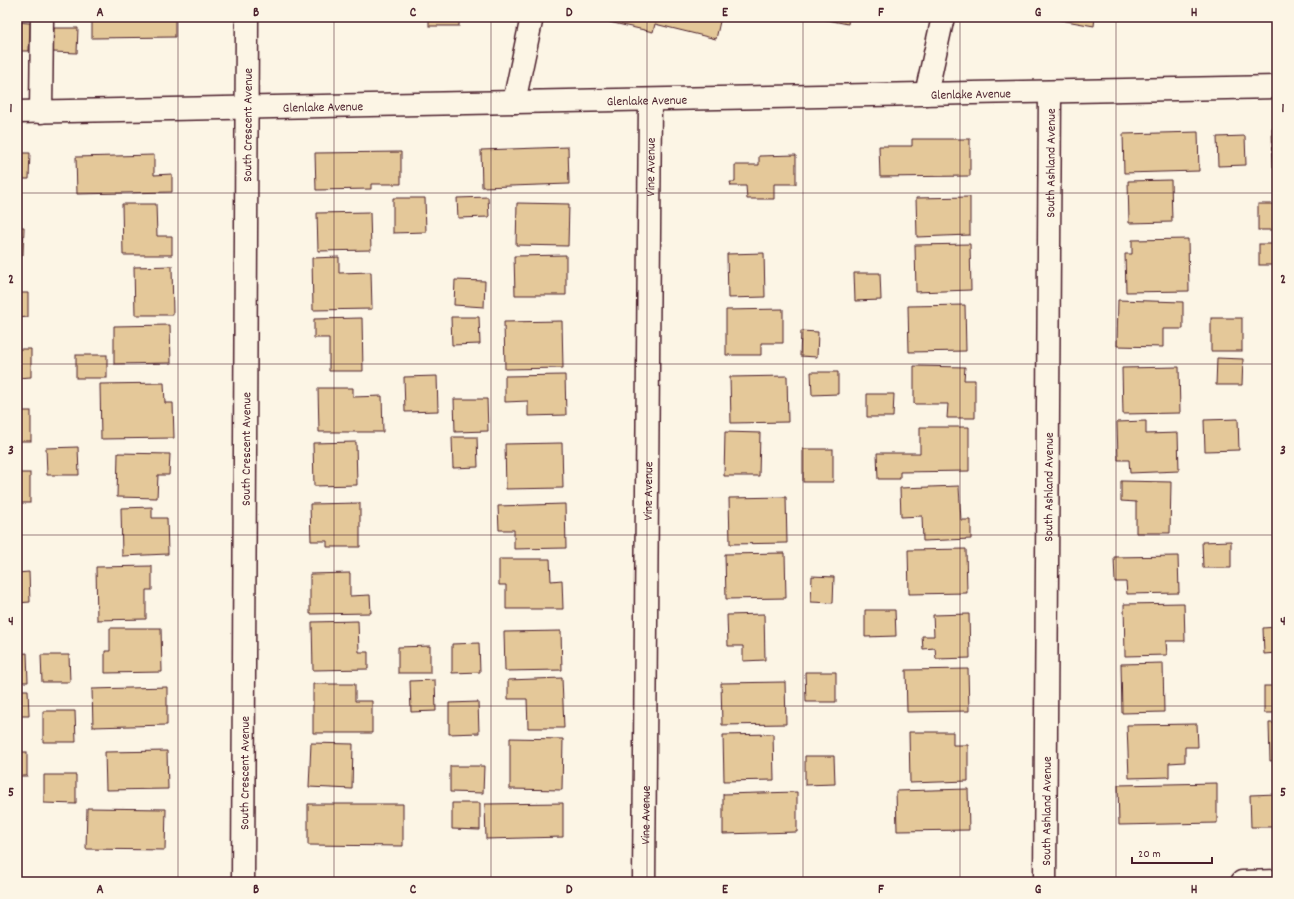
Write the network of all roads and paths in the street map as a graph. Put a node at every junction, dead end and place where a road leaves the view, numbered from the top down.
1 (42, 17) edge
2 (247, 17) edge
3 (532, 17) edge
4 (943, 17) edge
5 (1277, 87) edge
6 (1050, 92) junction
7 (926, 94) junction
8 (650, 100) junction
9 (514, 102) junction
10 (247, 108) junction
11 (17, 112) edge
12 (41, 112) junction
13 (1277, 881) edge
14 (243, 882) edge
15 (644, 882) edge
16 (1045, 882) edge
17 (1242, 882) edge

1 - 12 street
2 - 10 street, South Crescent Avenue
3 - 9 street
4 - 7 street
5 - 6 street, Glenlake Avenue
6 - 7 street, Glenlake Avenue
6 - 16 street, South Ashland Avenue
7 - 8 street, Glenlake Avenue
8 - 9 street, Glenlake Avenue
8 - 15 street, Vine Avenue
9 - 10 street, Glenlake Avenue
10 - 12 street, Glenlake Avenue
10 - 14 street, South Crescent Avenue
11 - 12 street, Glenlake Avenue
13 - 17 street

